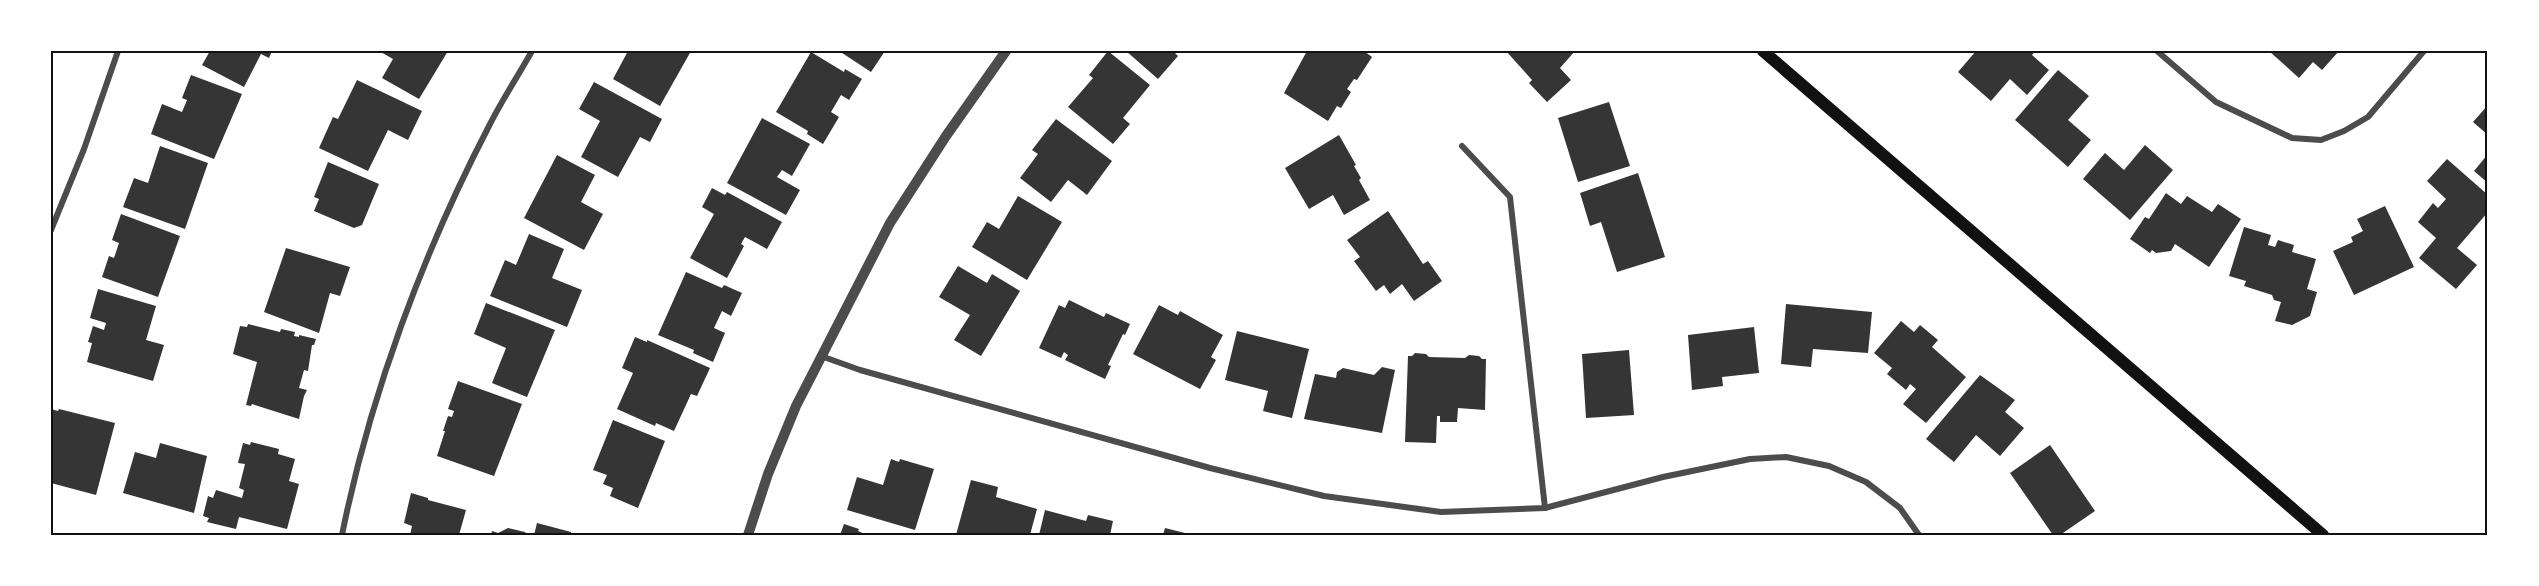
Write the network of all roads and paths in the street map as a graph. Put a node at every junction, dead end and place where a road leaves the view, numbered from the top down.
1 (118, 51) edge
2 (532, 51) edge
3 (1006, 51) edge
4 (1763, 51) edge
5 (2157, 51) edge
6 (2424, 51) edge
7 (1462, 146) dead end
8 (51, 230) edge
9 (820, 356) junction
10 (1545, 508) junction
11 (342, 535) edge
12 (748, 535) edge
13 (1919, 535) edge
14 (2323, 535) edge

1 - 8 street
2 - 11 street
3 - 9 street
4 - 14 main road
5 - 6 street
7 - 10 street
9 - 10 street
9 - 12 street
10 - 13 street

